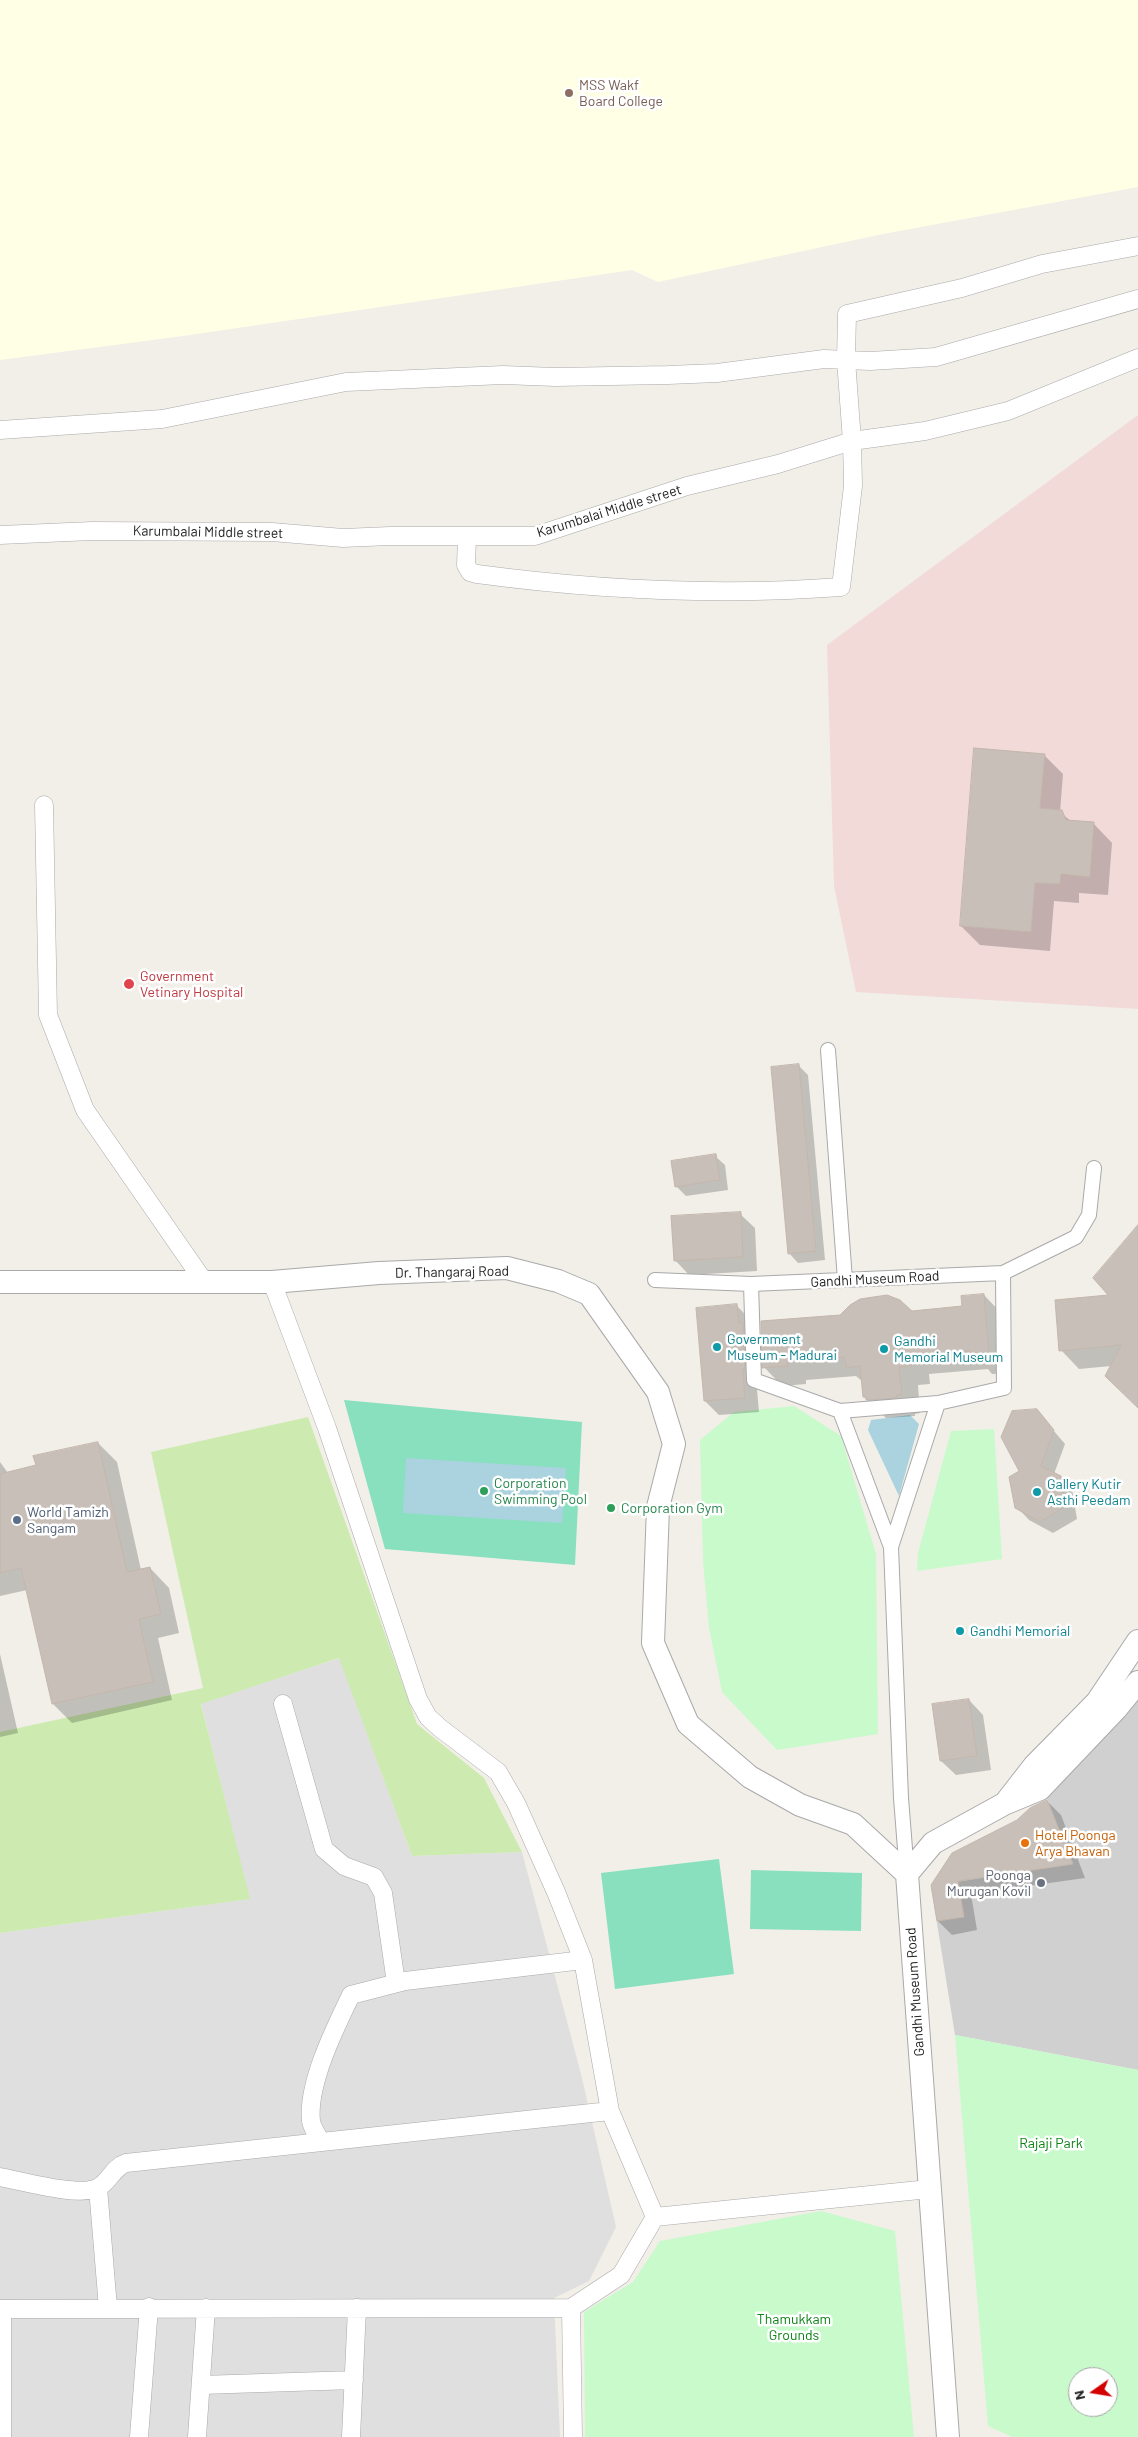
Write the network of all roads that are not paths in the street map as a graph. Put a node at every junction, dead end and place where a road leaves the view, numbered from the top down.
1 (1138, 246) edge
2 (1138, 299) edge
3 (1138, 358) edge
4 (846, 360) junction
5 (0, 430) edge
6 (852, 441) junction
7 (0, 535) edge
8 (467, 537) junction
9 (44, 805) dead end
10 (828, 1050) dead end
11 (1094, 1168) dead end
12 (1003, 1273) junction
13 (655, 1280) dead end
14 (844, 1280) junction
15 (0, 1282) edge
16 (272, 1282) junction
17 (205, 1283) junction
18 (751, 1284) junction
19 (938, 1403) junction
20 (840, 1411) junction
21 (891, 1547) junction
22 (1138, 1641) edge
23 (1138, 1682) edge
24 (283, 1704) dead end
25 (1004, 1804) junction
26 (907, 1874) junction
27 (583, 1960) junction
28 (396, 1983) junction
29 (610, 2111) junction
30 (321, 2142) junction
31 (0, 2177) edge
32 (98, 2188) junction
33 (929, 2189) junction
34 (655, 2217) junction
35 (149, 2307) junction
36 (108, 2308) junction
37 (206, 2308) junction
38 (357, 2308) junction
39 (571, 2308) junction
40 (1, 2309) edge
41 (354, 2380) junction
42 (201, 2385) junction
43 (2, 2437) edge
44 (139, 2437) edge
45 (197, 2437) edge
46 (351, 2437) edge
47 (573, 2437) edge
48 (948, 2437) edge

1 - 4 street
2 - 4 street
3 - 6 street, Karumbalai Middle street
4 - 5 street
4 - 6 street
6 - 8 street, Karumbalai Middle street
6 - 8 street
7 - 8 street, Karumbalai Middle street
9 - 17 street
10 - 14 street
11 - 12 street
12 - 14 street, Gandhi Museum Road
12 - 19 street
13 - 18 street, Gandhi Museum Road
14 - 18 street, Gandhi Museum Road
15 - 17 street, Dr. Thangaraj Road
16 - 17 street, Dr. Thangaraj Road
16 - 26 street, Dr. Thangaraj Road
16 - 27 street
18 - 20 street
19 - 20 street
19 - 21 street, Gandhi Museum Road
20 - 21 street, Gandhi Museum Road
21 - 26 street, Gandhi Museum Road
22 - 25 street
23 - 25 street
24 - 28 street
25 - 26 street
26 - 33 street, Gandhi Museum Road
27 - 28 street
27 - 29 street
28 - 30 street
29 - 30 street
29 - 34 street
30 - 32 street
31 - 32 street
32 - 36 street
33 - 34 street
33 - 48 street, Gandhi Museum Road
34 - 39 street
35 - 36 street
35 - 37 street
35 - 44 street
36 - 40 street
37 - 38 street
37 - 42 street
38 - 39 street
38 - 41 street
39 - 47 street
40 - 43 street
41 - 42 street
41 - 46 street
42 - 45 street

